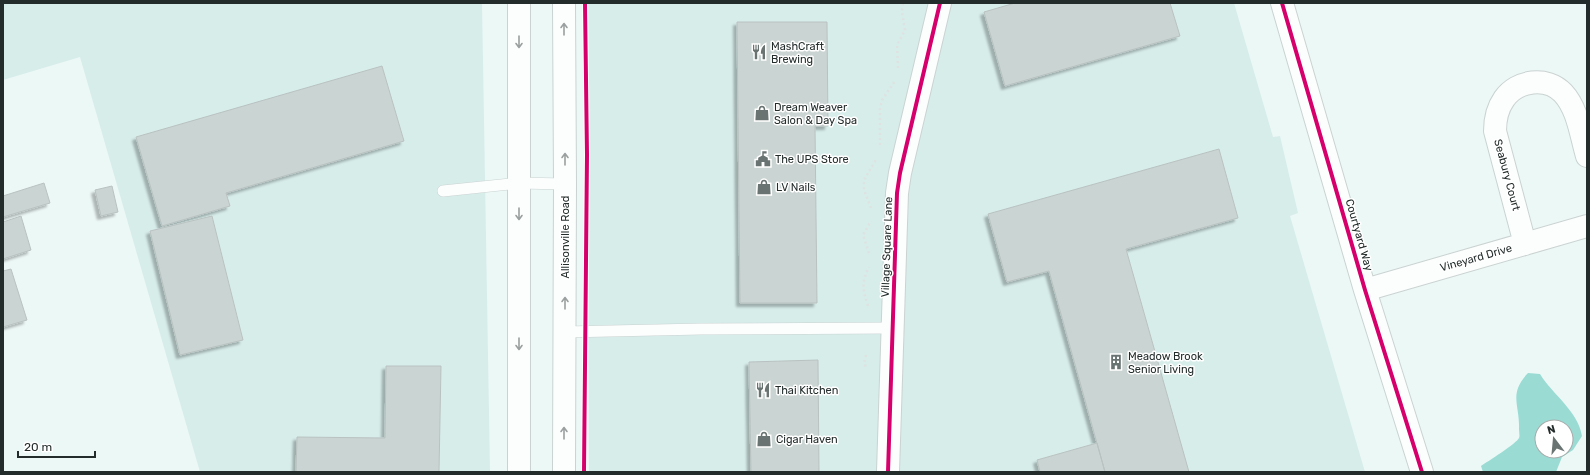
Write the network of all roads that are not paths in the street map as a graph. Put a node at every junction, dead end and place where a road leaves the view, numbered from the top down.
1 (519, 3) edge
2 (564, 3) edge
3 (940, 3) edge
4 (1282, 3) edge
5 (1587, 156) edge
6 (519, 183) junction
7 (565, 184) junction
8 (443, 191) dead end
9 (1587, 226) edge
10 (1525, 244) junction
11 (1365, 290) junction
12 (893, 328) junction
13 (565, 332) junction
14 (519, 472) edge
15 (564, 472) edge
16 (888, 472) edge
17 (1422, 472) edge

1 -> 6 street
7 -> 2 street, Allisonville Road
3 - 12 street, Village Square Lane
4 - 11 street, Courtyard Way
5 - 10 street, Seabury Court
6 - 7 lane
6 - 8 lane
6 -> 14 street
13 -> 7 street, Allisonville Road
9 - 10 street, Vineyard Drive
10 - 11 street, Vineyard Drive
11 - 17 street, Courtyard Way
12 - 13 lane
12 - 16 street, Village Square Lane
15 -> 13 street, Allisonville Road

